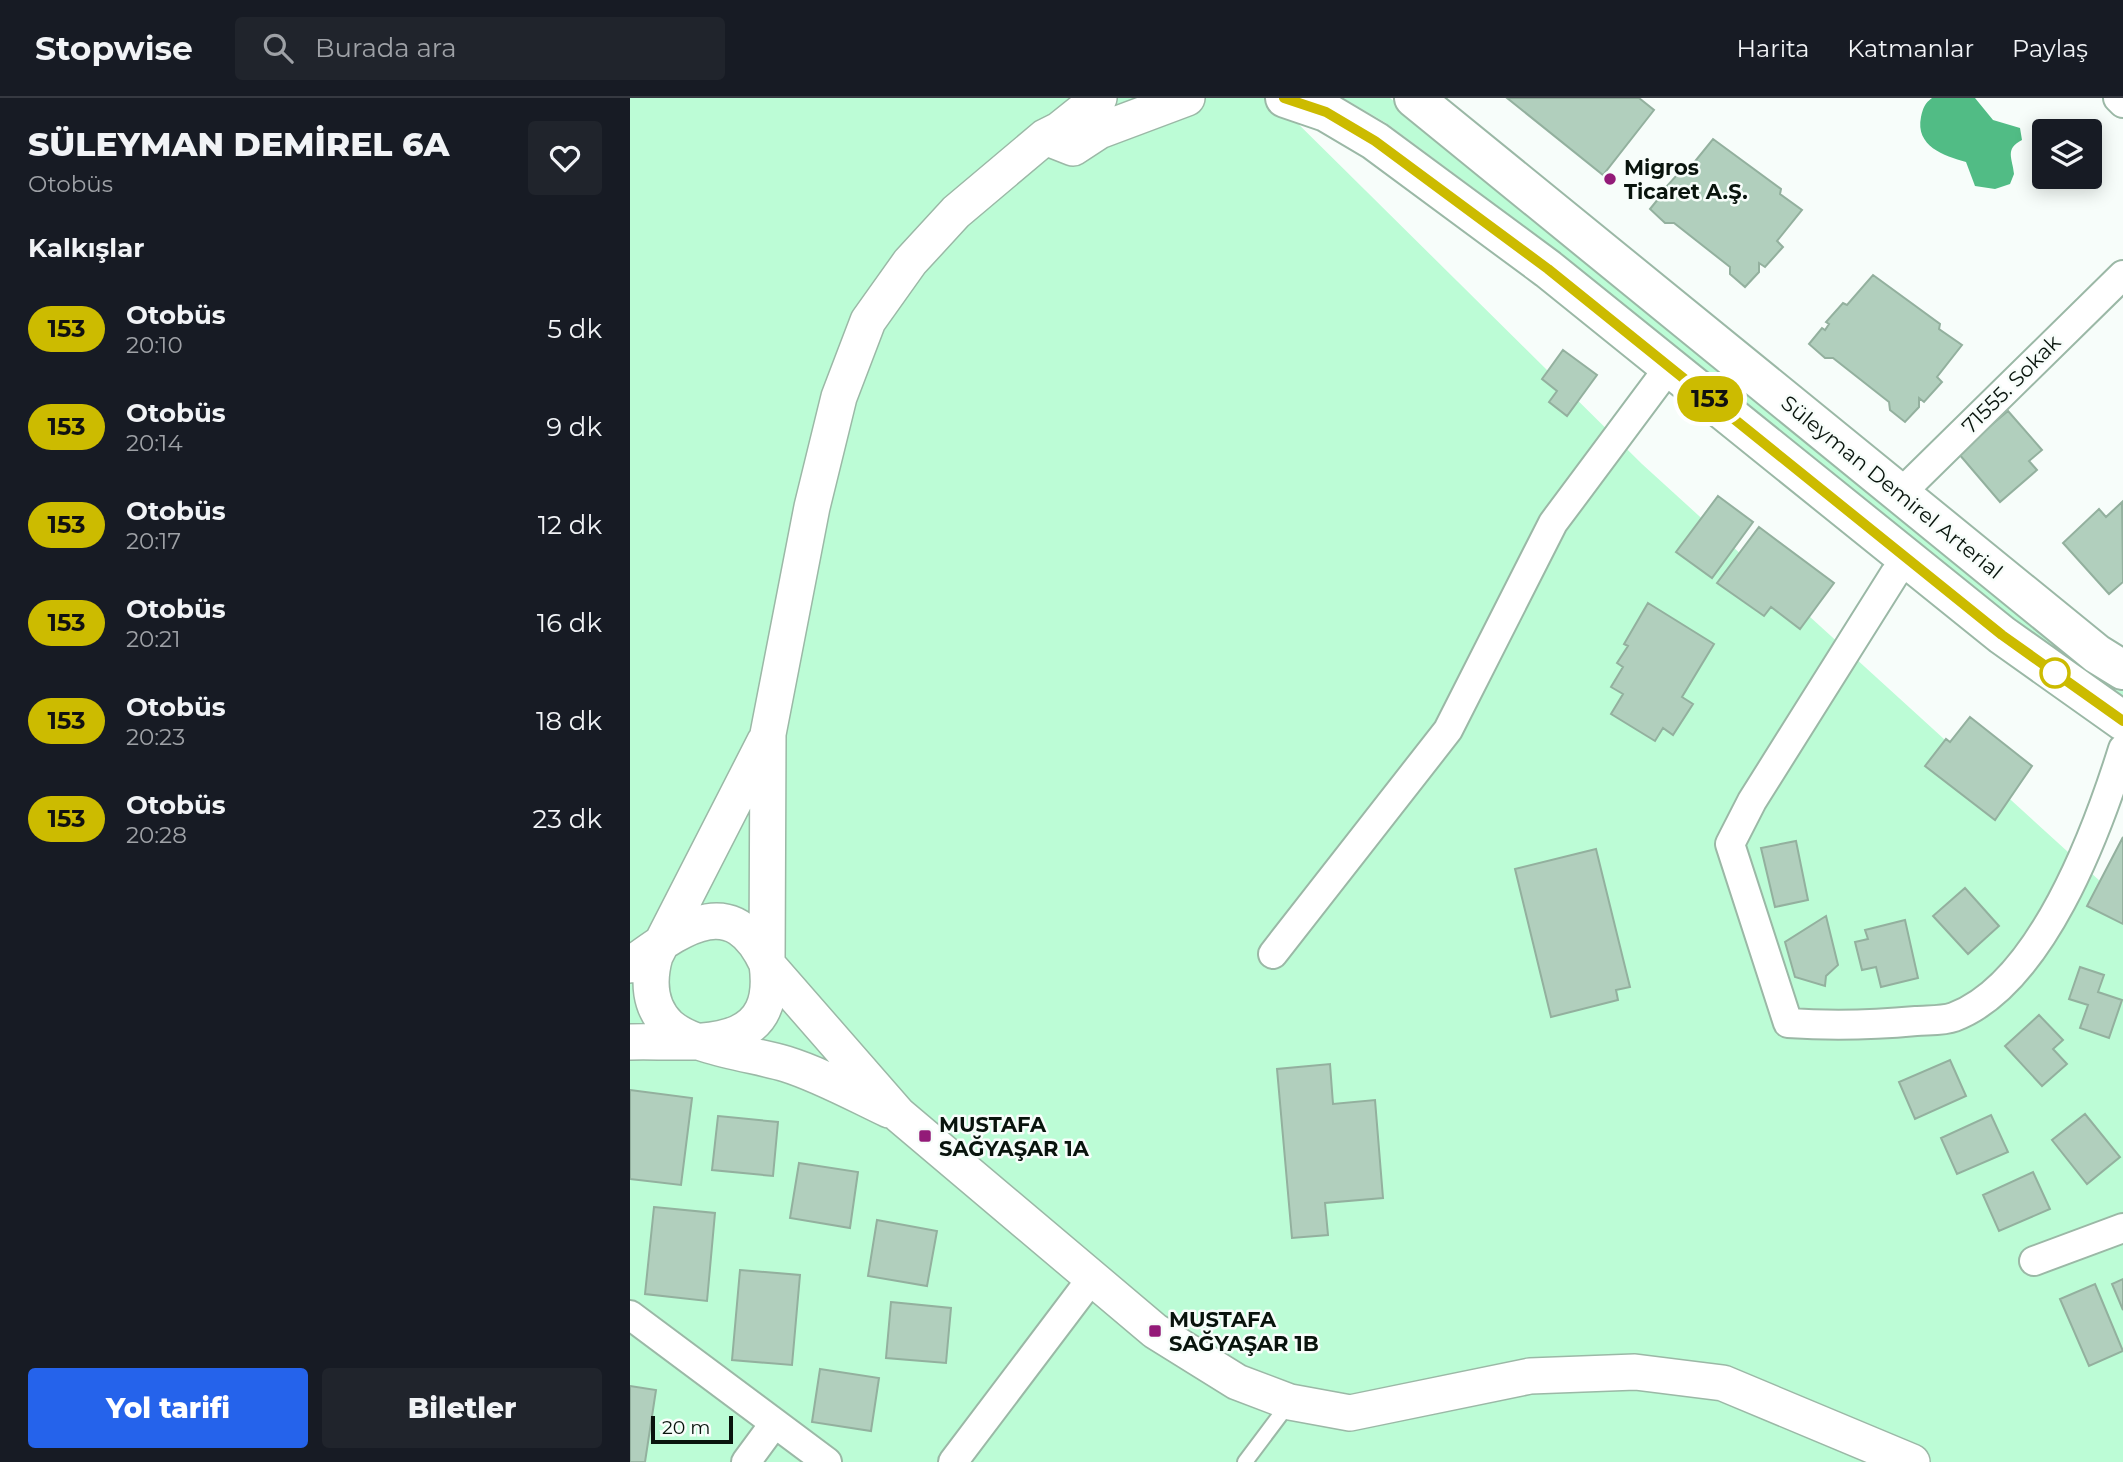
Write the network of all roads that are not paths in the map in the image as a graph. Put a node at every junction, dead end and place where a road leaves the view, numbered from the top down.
1 (1187, 98) edge
2 (1284, 98) edge
3 (1414, 98) edge
4 (1437, 98) edge
5 (2118, 98) edge
6 (1092, 102) edge
7 (2123, 103) edge
8 (1045, 137) junction
9 (1468, 143) junction
10 (2123, 275) edge
11 (1670, 366) junction
12 (1900, 494) junction
13 (1908, 558) junction
14 (2123, 670) edge
15 (2123, 721) edge
16 (768, 734) junction
17 (2123, 749) edge
18 (665, 940) junction
19 (1273, 954) dead end
20 (767, 964) junction
21 (630, 965) edge
22 (703, 1041) junction
23 (630, 1042) edge
24 (898, 1114) junction
25 (2123, 1228) edge
26 (2034, 1261) dead end
27 (1092, 1278) junction
28 (630, 1315) edge
29 (1290, 1402) junction
30 (774, 1424) junction
31 (746, 1462) edge
32 (827, 1462) edge
33 (953, 1462) edge
34 (1245, 1462) edge
35 (1912, 1462) edge

1 - 8 street
2 - 11 main road
3 - 9 main road, Süleyman Demirel Arterial
4 - 9 main road
5 - 7 street
6 - 8 street
8 - 16 street
9 - 12 main road, Süleyman Demirel Arterial
10 - 12 street, 71555. Sokak
11 - 13 main road
11 - 19 street
12 - 14 main road, Süleyman Demirel Arterial
13 - 15 main road
13 - 17 street
16 - 18 street
16 - 20 street
18 - 20 street
18 - 21 street
18 - 22 street
20 - 22 street
20 - 24 street
22 - 23 street
22 - 24 street
24 - 27 street
25 - 26 street
27 - 29 street
27 - 33 street
28 - 30 street
29 - 34 lane
29 - 35 street
30 - 31 street
30 - 32 street

